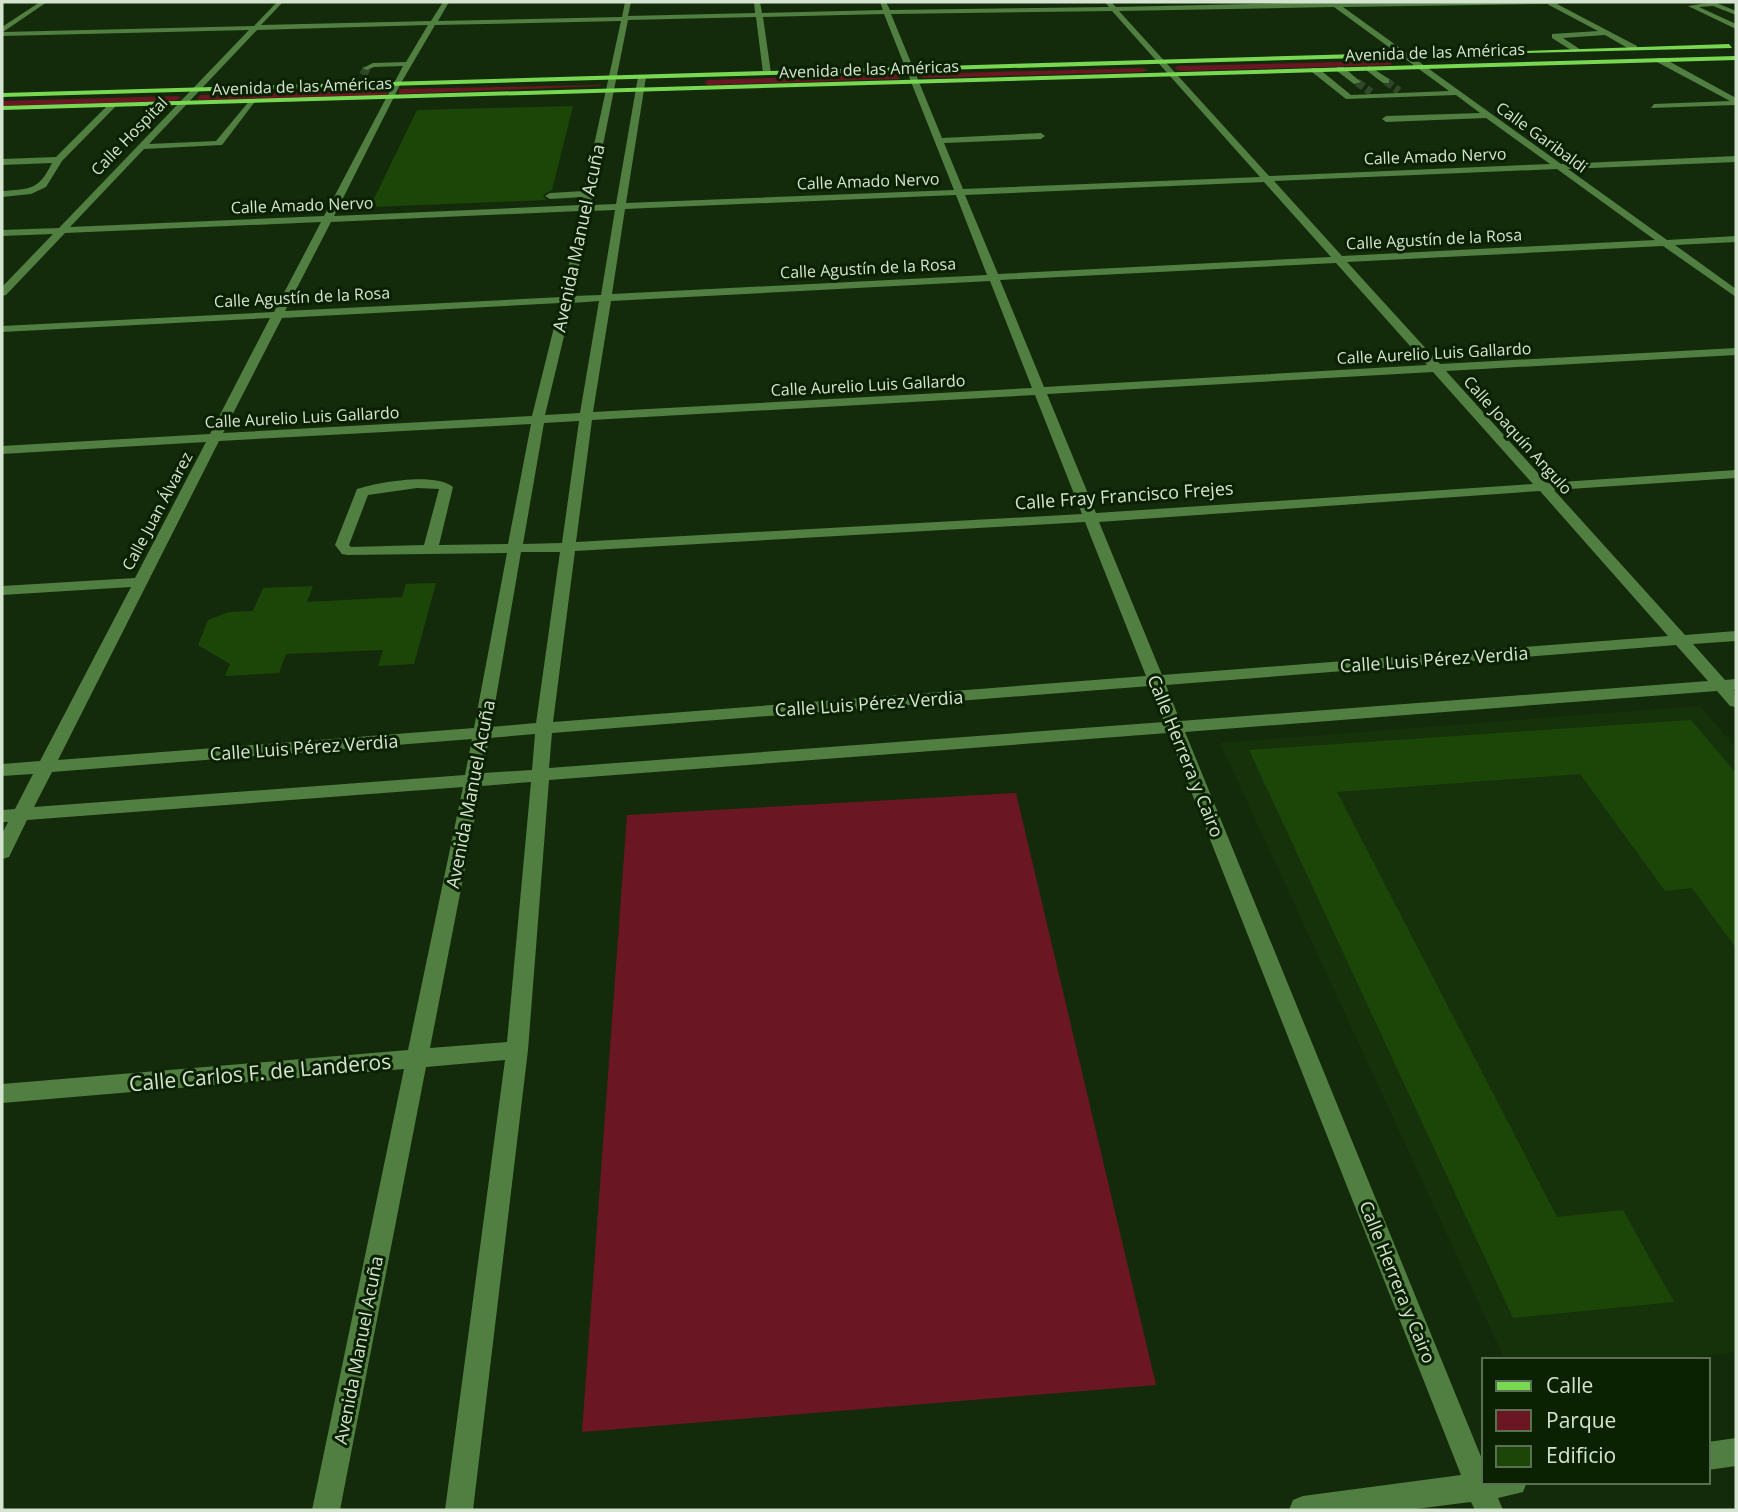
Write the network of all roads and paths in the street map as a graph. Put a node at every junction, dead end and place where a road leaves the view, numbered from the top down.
1 (44, 2) edge
2 (280, 2) edge
3 (446, 2) edge
4 (628, 2) edge
5 (757, 2) edge
6 (1548, 2) edge
7 (1559, 2) edge
8 (1333, 3) edge
9 (1110, 4) edge
10 (884, 7) edge
11 (1736, 13) edge
12 (759, 15) junction
13 (625, 18) junction
14 (432, 24) junction
15 (256, 27) junction
16 (1736, 27) edge
17 (2, 32) edge
18 (1605, 33) junction
19 (1736, 46) edge
20 (1633, 48) junction
21 (1577, 50) junction
22 (1511, 52) dead end
23 (1418, 54) dead end
24 (1391, 55) dead end
25 (1405, 55) junction
26 (1363, 56) dead end
27 (1736, 58) edge
28 (1660, 60) junction
29 (1160, 62) junction
30 (408, 64) junction
31 (1469, 65) junction
32 (1421, 67) junction
33 (1369, 68) junction
34 (1328, 69) junction
35 (1340, 69) junction
36 (1314, 70) junction
37 (766, 73) junction
38 (1172, 74) junction
39 (912, 75) junction
40 (1386, 81) tunnel mouth
41 (1343, 82) tunnel mouth
42 (1357, 82) tunnel mouth
43 (397, 83) junction
44 (641, 83) junction
45 (358, 84) junction
46 (610, 84) junction
47 (196, 89) junction
48 (2, 95) edge
49 (1460, 95) junction
50 (1376, 96) junction
51 (390, 97) junction
52 (254, 101) junction
53 (1736, 102) edge
54 (183, 103) junction
55 (113, 105) junction
56 (1654, 106) dead end
57 (2, 108) edge
58 (1488, 115) junction
59 (1386, 119) dead end
60 (1041, 136) dead end
61 (939, 141) junction
62 (141, 147) junction
63 (1736, 159) edge
64 (58, 160) junction
65 (2, 162) edge
66 (1560, 167) junction
67 (1267, 179) junction
68 (959, 192) junction
69 (2, 194) edge
70 (550, 196) dead end
71 (587, 201) junction
72 (621, 207) junction
73 (329, 219) junction
74 (61, 231) junction
75 (2, 233) edge
76 (1736, 239) edge
77 (1665, 243) junction
78 (1339, 260) junction
79 (993, 278) junction
80 (2, 293) edge
81 (1736, 294) edge
82 (606, 298) junction
83 (567, 299) junction
84 (280, 314) junction
85 (2, 329) edge
86 (1736, 351) edge
87 (1437, 368) junction
88 (1039, 391) junction
89 (586, 416) junction
90 (538, 419) junction
91 (216, 438) junction
92 (2, 450) edge
93 (1736, 474) edge
94 (1543, 487) junction
95 (1090, 517) junction
96 (570, 547) junction
97 (431, 548) junction
98 (514, 549) junction
99 (139, 582) junction
100 (2, 590) edge
101 (1736, 636) edge
102 (1681, 640) junction
103 (1155, 681) junction
104 (1729, 685) edge
105 (1736, 702) edge
106 (1175, 727) junction
107 (544, 728) junction
108 (482, 733) junction
109 (47, 767) junction
110 (2, 771) edge
111 (538, 776) junction
112 (473, 780) junction
113 (20, 815) junction
114 (2, 816) edge
115 (2, 852) edge
116 (517, 1050) junction
117 (417, 1059) junction
118 (2, 1093) edge
119 (1736, 1452) edge
120 (1710, 1456) edge
121 (1510, 1484) edge
122 (1485, 1499) edge
123 (326, 1510) edge
124 (458, 1510) edge
125 (1303, 1510) edge

1 - 17 street
2 - 15 street, Calle Hospital
3 - 14 street, Calle Juan Álvarez
4 - 13 street, Avenida Manuel Acuña
5 - 12 street
6 - 7 street
6 - 8 street
6 - 18 street
8 - 9 street
8 - 25 street, Calle Garibaldi
9 - 10 street
9 - 29 street, Calle Joaquín Angulo
10 - 12 street
10 - 39 street, Calle Herrera y Cairo
11 - 16 street
12 - 13 street
12 - 37 street
13 - 14 street
13 - 46 street, Avenida Manuel Acuña
14 - 15 street
14 - 30 street, Calle Juan Álvarez
15 - 17 street
15 - 47 street, Calle Hospital
18 - 20 street
18 - 21 street
19 - 20 main road, Avenida de las Américas
20 - 21 main road, Avenida de las Américas
20 - 31 main road
21 - 22 main road, Avenida de las Américas
23 - 25 main road, Avenida de las Américas
24 - 25 main road, Avenida de las Américas
25 - 32 street, Calle Garibaldi
26 - 29 main road, Avenida de las Américas
27 - 28 main road, Avenida de las Américas
28 - 31 main road, Avenida de las Américas
28 - 53 street
29 - 38 street, Calle Joaquín Angulo
29 - 39 main road, Avenida de las Américas
30 - 43 street, Calle Juan Álvarez
30 - 45 street
31 - 32 main road, Avenida de las Américas
32 - 33 main road, Avenida de las Américas
32 - 49 street, Calle Garibaldi
33 - 35 main road, Avenida de las Américas
33 - 40 street
34 - 35 main road, Avenida de las Américas
34 - 36 main road, Avenida de las Américas
34 - 41 street
35 - 42 street
36 - 38 main road, Avenida de las Américas
36 - 50 street
37 - 39 main road, Avenida de las Américas
37 - 44 main road, Avenida de las Américas
38 - 39 main road, Avenida de las Américas
38 - 67 street, Calle Joaquín Angulo
39 - 44 main road, Avenida de las Américas
39 - 61 street, Calle Herrera y Cairo
43 - 45 main road, Avenida de las Américas
43 - 46 main road, Avenida de las Américas
43 - 51 street, Calle Juan Álvarez
44 - 46 main road, Avenida de las Américas
44 - 46 main road, Avenida de las Américas
44 - 72 street, Avenida Manuel Acuña
45 - 47 main road, Avenida de las Américas
46 - 51 main road, Avenida de las Américas
46 - 71 street, Avenida Manuel Acuña
47 - 48 main road, Avenida de las Américas
47 - 54 street, Calle Hospital
49 - 50 street
49 - 50 street
49 - 58 street, Calle Garibaldi
51 - 52 main road, Avenida de las Américas
51 - 73 street, Calle Juan Álvarez
52 - 54 main road, Avenida de las Américas
52 - 62 street
53 - 56 street
54 - 55 main road, Avenida de las Américas
54 - 62 street, Calle Hospital
55 - 57 main road, Avenida de las Américas
55 - 64 street
58 - 59 street
58 - 66 street, Calle Garibaldi
60 - 61 street
61 - 68 street, Calle Herrera y Cairo
62 - 74 street, Calle Hospital
63 - 66 street, Calle Amado Nervo
64 - 65 street
64 - 69 street
66 - 67 street, Calle Amado Nervo
66 - 77 street, Calle Garibaldi
67 - 68 street, Calle Amado Nervo
67 - 78 street, Calle Joaquín Angulo
68 - 72 street, Calle Amado Nervo
68 - 79 street, Calle Herrera y Cairo
70 - 71 street
71 - 72 street, Calle Amado Nervo
71 - 73 street, Calle Amado Nervo
71 - 83 street, Avenida Manuel Acuña
72 - 82 street, Avenida Manuel Acuña
73 - 74 street, Calle Amado Nervo
73 - 84 street, Calle Juan Álvarez
74 - 75 street, Calle Amado Nervo
74 - 80 street, Calle Hospital
76 - 77 street, Calle Agustín de la Rosa
77 - 78 street, Calle Agustín de la Rosa
77 - 81 street, Calle Garibaldi
78 - 79 street, Calle Agustín de la Rosa
78 - 87 street, Calle Joaquín Angulo
79 - 82 street, Calle Agustín de la Rosa
79 - 88 street, Calle Herrera y Cairo
82 - 83 street, Calle Agustín de la Rosa
82 - 89 street, Avenida Manuel Acuña
83 - 84 street, Calle Agustín de la Rosa
83 - 90 street, Avenida Manuel Acuña
84 - 85 street, Calle Agustín de la Rosa
84 - 91 street, Calle Juan Álvarez
86 - 87 street, Calle Aurelio Luis Gallardo
87 - 88 street, Calle Aurelio Luis Gallardo
87 - 94 street, Calle Joaquín Angulo
88 - 89 street, Calle Aurelio Luis Gallardo
88 - 95 street, Calle Herrera y Cairo
89 - 90 street, Calle Aurelio Luis Gallardo
89 - 96 street, Avenida Manuel Acuña
90 - 91 street, Calle Aurelio Luis Gallardo
90 - 98 street, Avenida Manuel Acuña
91 - 92 street, Calle Aurelio Luis Gallardo
91 - 99 street, Calle Juan Álvarez
93 - 94 street, Calle Fray Francisco Frejes
94 - 95 street, Calle Fray Francisco Frejes
94 - 102 street, Calle Joaquín Angulo
95 - 96 street, Calle Fray Francisco Frejes
95 - 103 street, Calle Herrera y Cairo
96 - 98 street, Calle Fray Francisco Frejes
96 - 107 street, Avenida Manuel Acuña
97 - 97 street, Calle Fray Francisco Frejes
97 - 98 street, Calle Fray Francisco Frejes
98 - 108 street, Avenida Manuel Acuña
99 - 100 street
99 - 109 street, Calle Juan Álvarez
101 - 102 street, Calle Luis Pérez Verdia
102 - 103 street, Calle Luis Pérez Verdia
102 - 104 street, Calle Joaquín Angulo
103 - 106 street, Calle Herrera y Cairo
103 - 107 street, Calle Luis Pérez Verdia
104 - 105 street, Calle Joaquín Angulo
104 - 106 street
106 - 111 street
106 - 122 street, Calle Herrera y Cairo
107 - 108 street, Calle Luis Pérez Verdia
107 - 111 street, Avenida Manuel Acuña
108 - 109 street, Calle Luis Pérez Verdia
108 - 112 street, Avenida Manuel Acuña
109 - 110 street, Calle Luis Pérez Verdia
109 - 113 street, Calle Juan Álvarez
111 - 112 street
111 - 116 street, Avenida Manuel Acuña
112 - 113 street
112 - 117 street, Avenida Manuel Acuña
113 - 114 street
113 - 115 street, Calle Juan Álvarez
116 - 117 street, Calle Carlos F. de Landeros
116 - 124 street, Avenida Manuel Acuña
117 - 118 street, Calle Carlos F. de Landeros
117 - 123 street, Avenida Manuel Acuña
119 - 120 street
121 - 122 street
122 - 125 street

